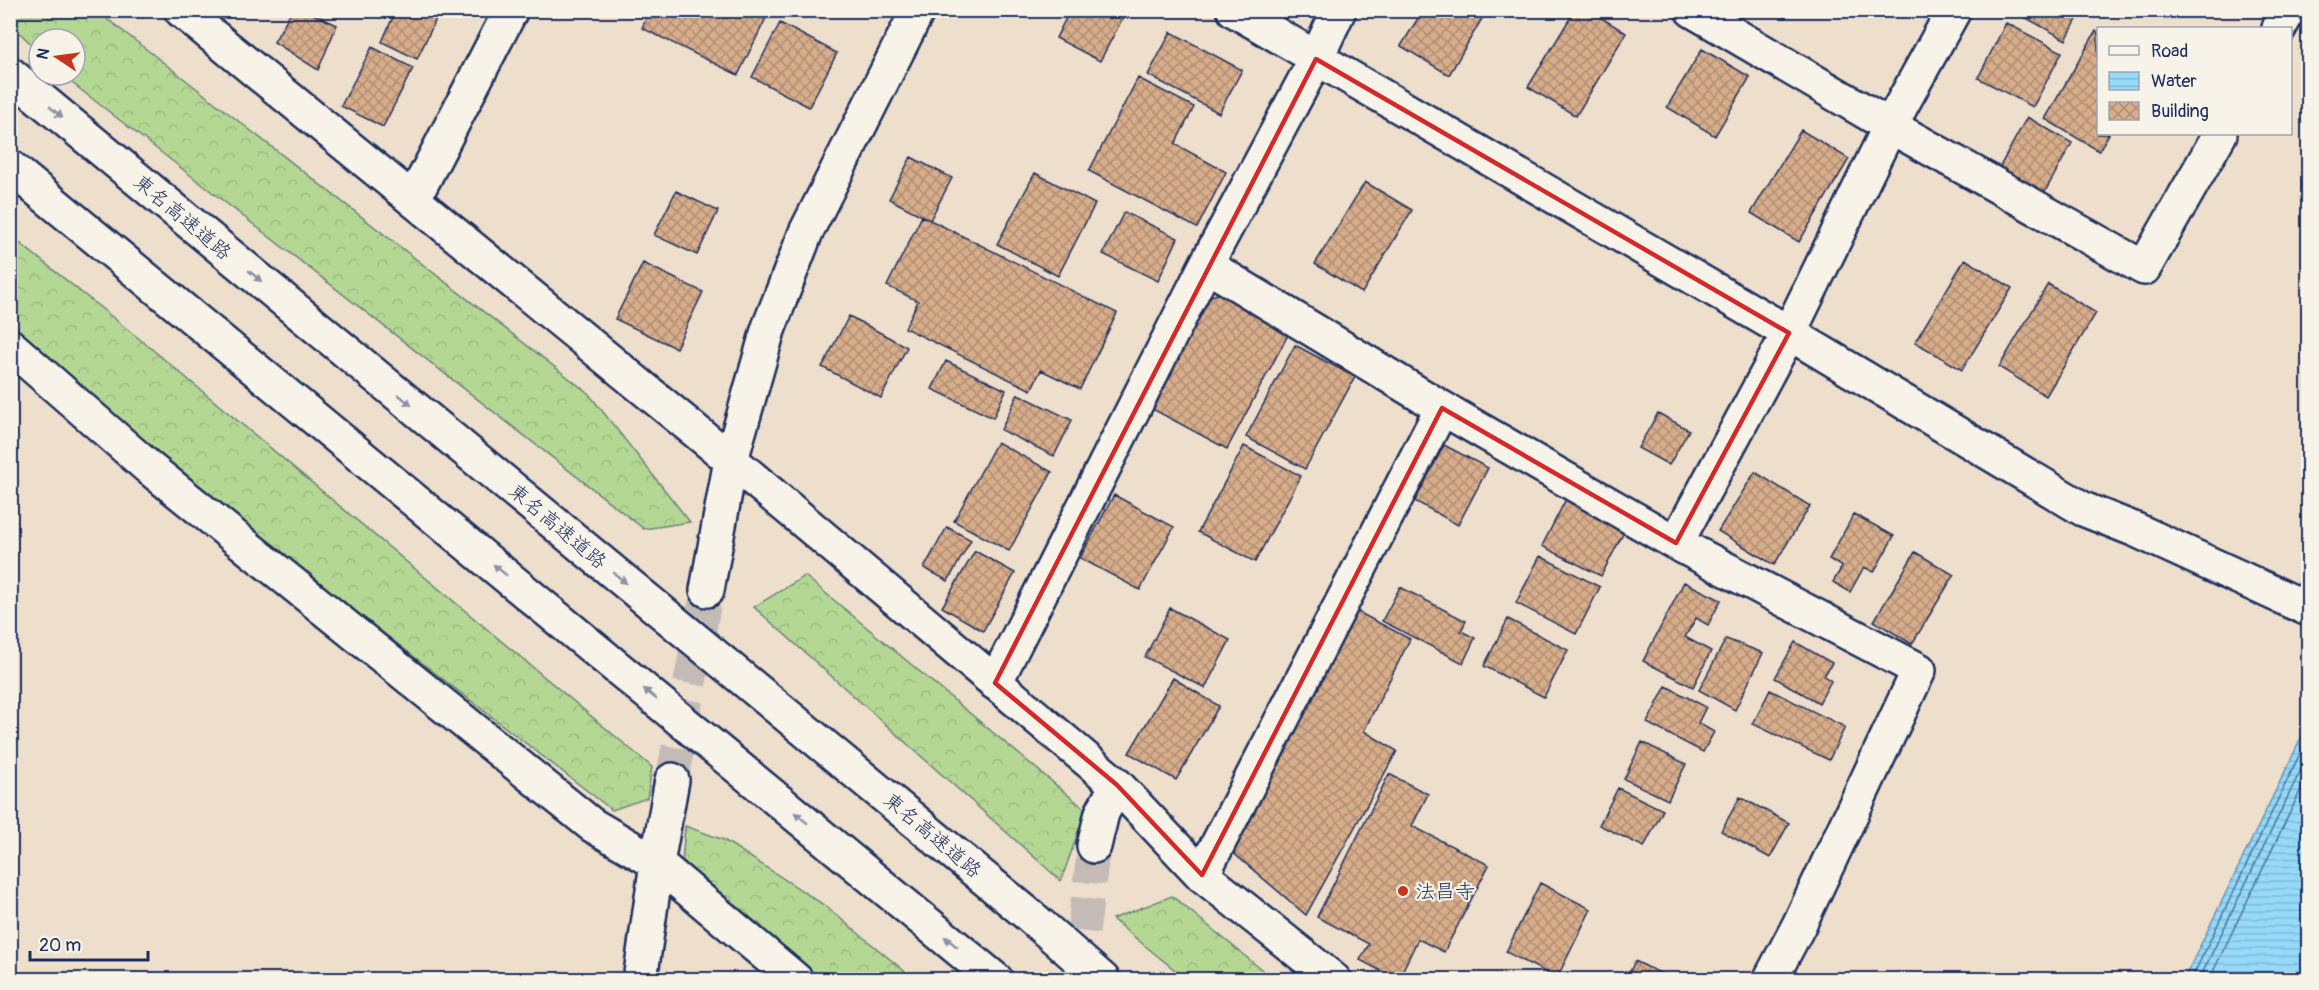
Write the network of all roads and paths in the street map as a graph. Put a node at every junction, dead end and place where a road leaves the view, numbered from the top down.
1 (182, 10) edge
2 (511, 10) edge
3 (918, 10) edge
4 (1234, 10) edge
5 (1338, 10) edge
6 (1692, 10) edge
7 (1954, 10) edge
8 (2289, 10) edge
9 (2280, 27) edge
10 (1316, 59) junction
11 (10, 74) edge
12 (1890, 126) junction
13 (2219, 135) edge
14 (10, 167) edge
15 (413, 200) junction
16 (1206, 265) junction
17 (1789, 333) junction
18 (10, 346) edge
19 (1442, 408) junction
20 (731, 460) junction
21 (1676, 543) junction
22 (707, 590) tunnel mouth
23 (2308, 609) edge
24 (995, 683) junction
25 (672, 780) tunnel mouth
26 (1117, 784) junction
27 (1094, 846) tunnel mouth
28 (657, 863) junction
29 (1202, 875) junction
30 (640, 980) edge
31 (796, 980) edge
32 (996, 980) edge
33 (1103, 980) edge
34 (1334, 980) edge
35 (1770, 980) edge

1 - 15 main road
2 - 15 main road
3 - 20 main road
4 - 10 main road
5 - 10 main road
6 - 12 main road
7 - 12 main road
8 - 9 main road
10 - 16 main road
10 - 17 main road
11 -> 33 main road, 東名高速道路
12 - 13 main road
12 - 17 main road
32 -> 14 main road
15 - 20 main road
16 - 19 main road
16 - 24 main road
17 - 21 main road
17 - 23 main road
18 - 28 main road
19 - 21 main road
19 - 29 main road
20 - 22 main road
20 - 24 main road
21 - 35 main road
24 - 26 main road
25 - 28 main road
26 - 27 main road
26 - 29 main road
28 - 30 main road
28 - 31 main road
29 - 34 main road

